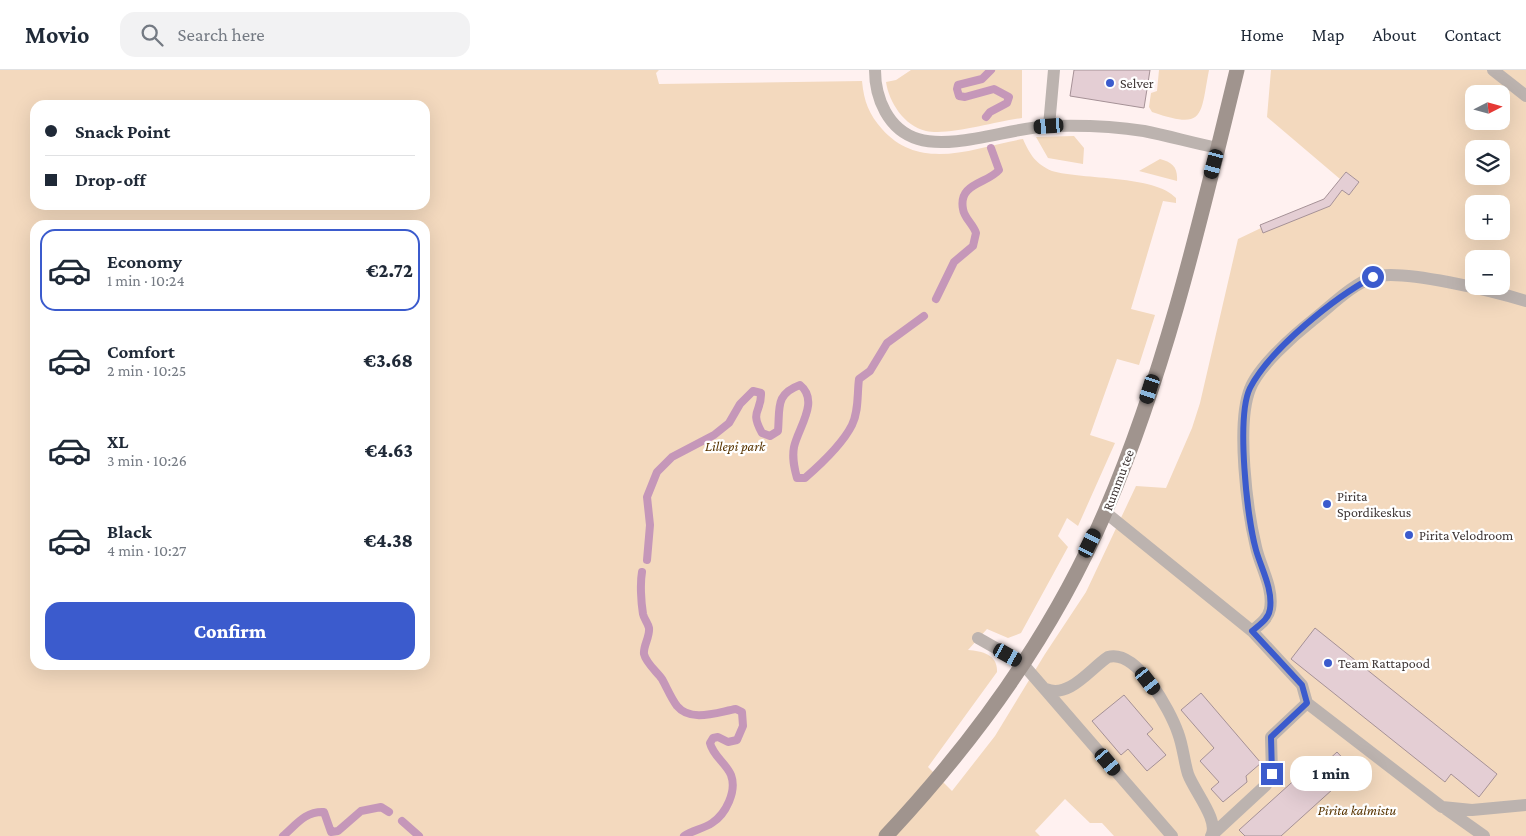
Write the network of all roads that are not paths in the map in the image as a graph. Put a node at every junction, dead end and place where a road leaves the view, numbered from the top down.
1 (875, 70) edge
2 (1054, 70) edge
3 (1237, 70) edge
4 (1493, 70) edge
5 (1526, 96) edge
6 (1049, 126) junction
7 (1218, 148) junction
8 (1526, 301) edge
9 (1105, 512) junction
10 (1252, 631) junction
11 (978, 638) dead end
12 (1022, 663) junction
13 (1046, 689) junction
14 (1307, 703) junction
15 (1526, 805) edge
16 (1442, 806) junction
17 (1211, 835) edge
18 (886, 836) edge
19 (1172, 836) edge
20 (1484, 836) edge

1 - 6 lane
2 - 6 lane
3 - 7 main road, Rummu tee
4 - 5 lane
6 - 7 lane
7 - 9 main road, Rummu tee
8 - 10 lane
9 - 10 lane
9 - 12 main road, Rummu tee
10 - 14 lane
11 - 12 lane
12 - 13 lane
12 - 18 main road, Rummu tee
13 - 17 lane
13 - 19 lane
14 - 16 lane
14 - 17 lane
15 - 16 lane
16 - 20 lane

